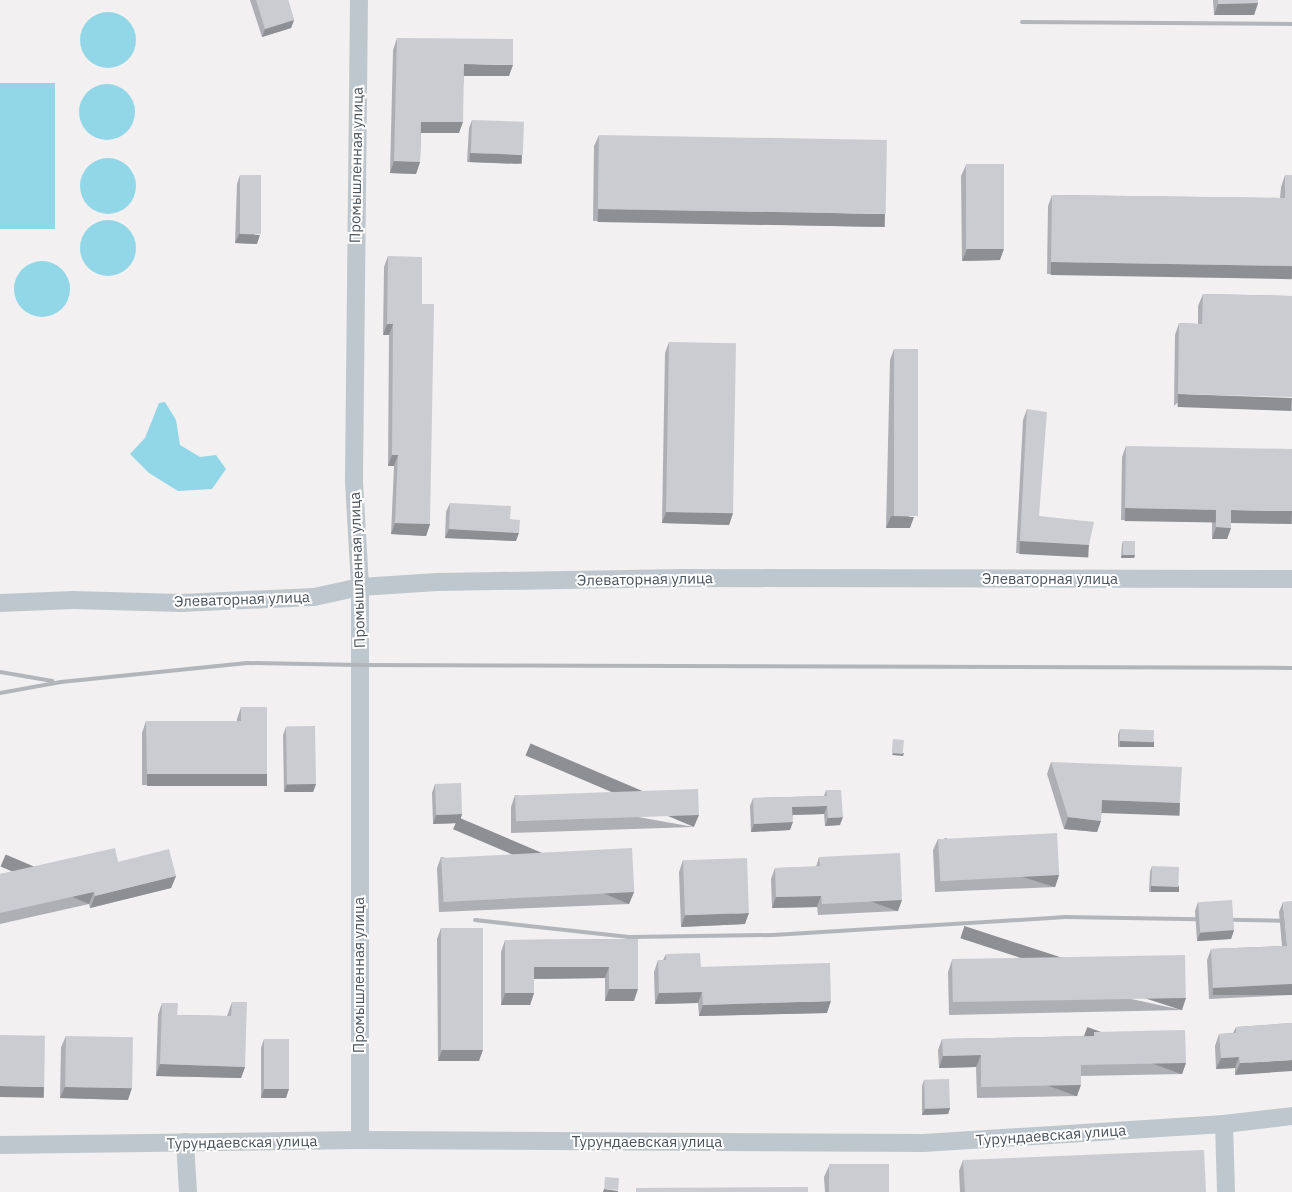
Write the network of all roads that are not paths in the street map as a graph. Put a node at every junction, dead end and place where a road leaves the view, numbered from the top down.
1 (359, 0) edge
2 (1292, 579) edge
3 (360, 587) junction
4 (0, 603) edge
5 (1292, 1116) edge
6 (1224, 1124) junction
7 (360, 1140) junction
8 (185, 1142) junction
9 (0, 1144) edge
10 (188, 1192) edge
11 (1226, 1192) edge

1 - 3 street, Промышленная улица
2 - 3 street, Элеваторная улица
3 - 4 street, Элеваторная улица
3 - 7 street, Промышленная улица
5 - 6 street, Турундаевская улица
6 - 7 street, Турундаевская улица
6 - 11 street
7 - 8 street, Турундаевская улица
8 - 9 street, Турундаевская улица
8 - 10 street

